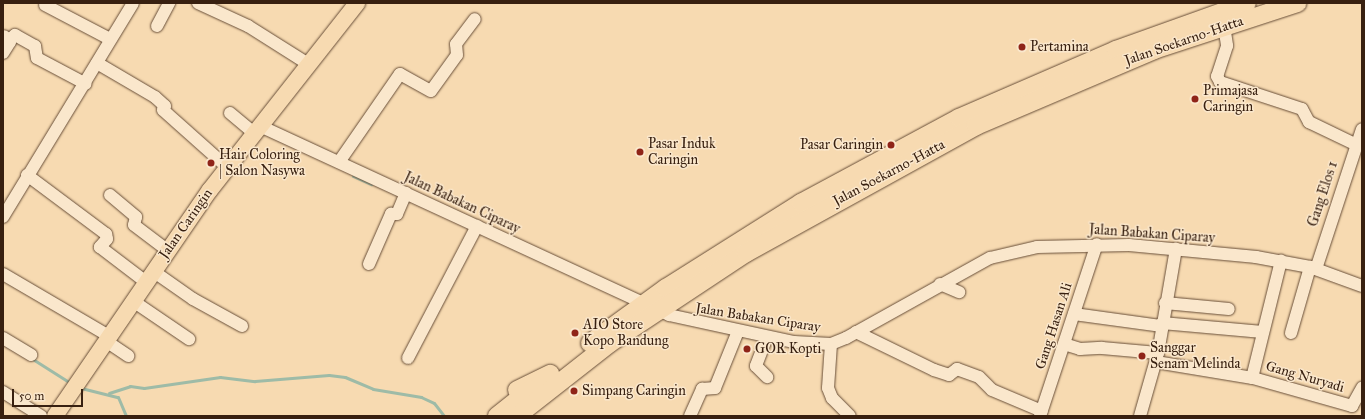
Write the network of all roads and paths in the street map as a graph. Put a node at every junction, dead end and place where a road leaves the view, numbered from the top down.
1 (133, 3) edge
2 (169, 3) edge
3 (357, 3) edge
4 (1247, 3) edge
5 (1298, 3) edge
6 (45, 4) dead end
7 (205, 4) edge
8 (475, 19) dead end
9 (157, 26) dead end
10 (1224, 26) junction
11 (6, 37) edge
12 (110, 39) junction
13 (3, 53) edge
14 (97, 63) junction
15 (308, 64) junction
16 (86, 84) junction
17 (230, 113) dead end
18 (257, 129) junction
19 (1362, 129) edge
20 (1355, 144) junction
21 (339, 162) junction
22 (227, 167) junction
23 (26, 175) junction
24 (406, 193) junction
25 (110, 195) dead end
26 (3, 217) edge
27 (477, 226) junction
28 (1097, 244) junction
29 (1176, 249) junction
30 (167, 250) junction
31 (1281, 261) junction
32 (369, 264) dead end
33 (1313, 268) junction
34 (3, 274) edge
35 (149, 276) junction
36 (940, 284) junction
37 (1362, 286) edge
38 (959, 292) dead end
39 (133, 301) junction
40 (1165, 304) junction
41 (650, 307) junction
42 (1229, 309) dead end
43 (1074, 314) junction
44 (1162, 325) junction
45 (242, 326) dead end
46 (738, 331) junction
47 (856, 332) junction
48 (1263, 332) junction
49 (1291, 333) dead end
50 (767, 336) junction
51 (3, 338) edge
52 (107, 338) junction
53 (189, 339) dead end
54 (831, 344) junction
55 (1064, 344) junction
56 (30, 355) dead end
57 (128, 356) dead end
58 (1157, 357) junction
59 (408, 358) dead end
60 (550, 374) junction
61 (767, 377) dead end
62 (1252, 378) junction
63 (1362, 388) edge
64 (3, 392) edge
65 (1351, 411) edge
66 (1041, 413) edge
67 (41, 416) edge
68 (55, 416) edge
69 (485, 416) edge
70 (497, 416) edge
71 (517, 416) edge
72 (690, 416) edge
73 (850, 416) edge
74 (1140, 416) edge

1 - 12 street
2 - 9 street
3 - 15 main road, Jalan Caringin
4 - 41 highway, Jalan Soekarno-Hatta
5 - 10 highway, Jalan Soekarno-Hatta
6 - 12 street
7 - 15 street
8 - 21 street
10 - 20 street
10 - 41 highway, Jalan Soekarno-Hatta
11 - 13 street
11 - 16 street
12 - 14 street
14 - 16 street
14 - 22 street
15 - 18 main road, Jalan Caringin
16 - 23 street
17 - 18 street, Jalan Babakan Ciparay
18 - 21 street, Jalan Babakan Ciparay
18 - 22 main road, Jalan Caringin
19 - 20 street, Gang Elos 1
20 - 33 street, Gang Elos 1
21 - 24 street, Jalan Babakan Ciparay
22 - 30 main road, Jalan Caringin
23 - 26 street
23 - 35 street
24 - 27 street, Jalan Babakan Ciparay
24 - 32 street
25 - 30 street
27 - 41 street, Jalan Babakan Ciparay
27 - 59 street
28 - 29 street, Jalan Babakan Ciparay
28 - 36 street, Jalan Babakan Ciparay
28 - 43 street, Gang Hasan Ali
29 - 31 street, Jalan Babakan Ciparay
29 - 40 street
30 - 35 main road, Jalan Caringin
31 - 33 street, Jalan Babakan Ciparay
31 - 48 street, Gang Nuryadi
33 - 37 street, Jalan Babakan Ciparay
33 - 49 street, Gang Elos 1
34 - 52 street
35 - 39 main road, Jalan Caringin
35 - 45 street
36 - 38 street
36 - 47 street, Jalan Babakan Ciparay
39 - 52 main road, Jalan Caringin
39 - 53 street
40 - 42 street
40 - 44 street
41 - 46 street, Jalan Babakan Ciparay
41 - 60 highway, Jalan Soekarno-Hatta
41 - 71 highway, Jalan Soekarno-Hatta
43 - 44 street
43 - 55 street, Gang Hasan Ali
44 - 48 street
44 - 58 street
46 - 50 street, Jalan Babakan Ciparay
46 - 72 street
47 - 54 street, Jalan Babakan Ciparay
47 - 66 street
48 - 62 street, Gang Nuryadi
50 - 54 street, Jalan Babakan Ciparay
50 - 61 street
51 - 56 street
52 - 57 street
52 - 68 main road, Jalan Caringin
54 - 73 street
55 - 58 street, Gang Nuryadi
55 - 66 street, Gang Hasan Ali
58 - 62 street, Gang Nuryadi
58 - 74 street
60 - 69 highway, Jalan Soekarno-Hatta
60 - 70 highway, Jalan Soekarno-Hatta
62 - 65 street, Gang Nuryadi
63 - 65 street, Gang Nuryadi
64 - 67 street

